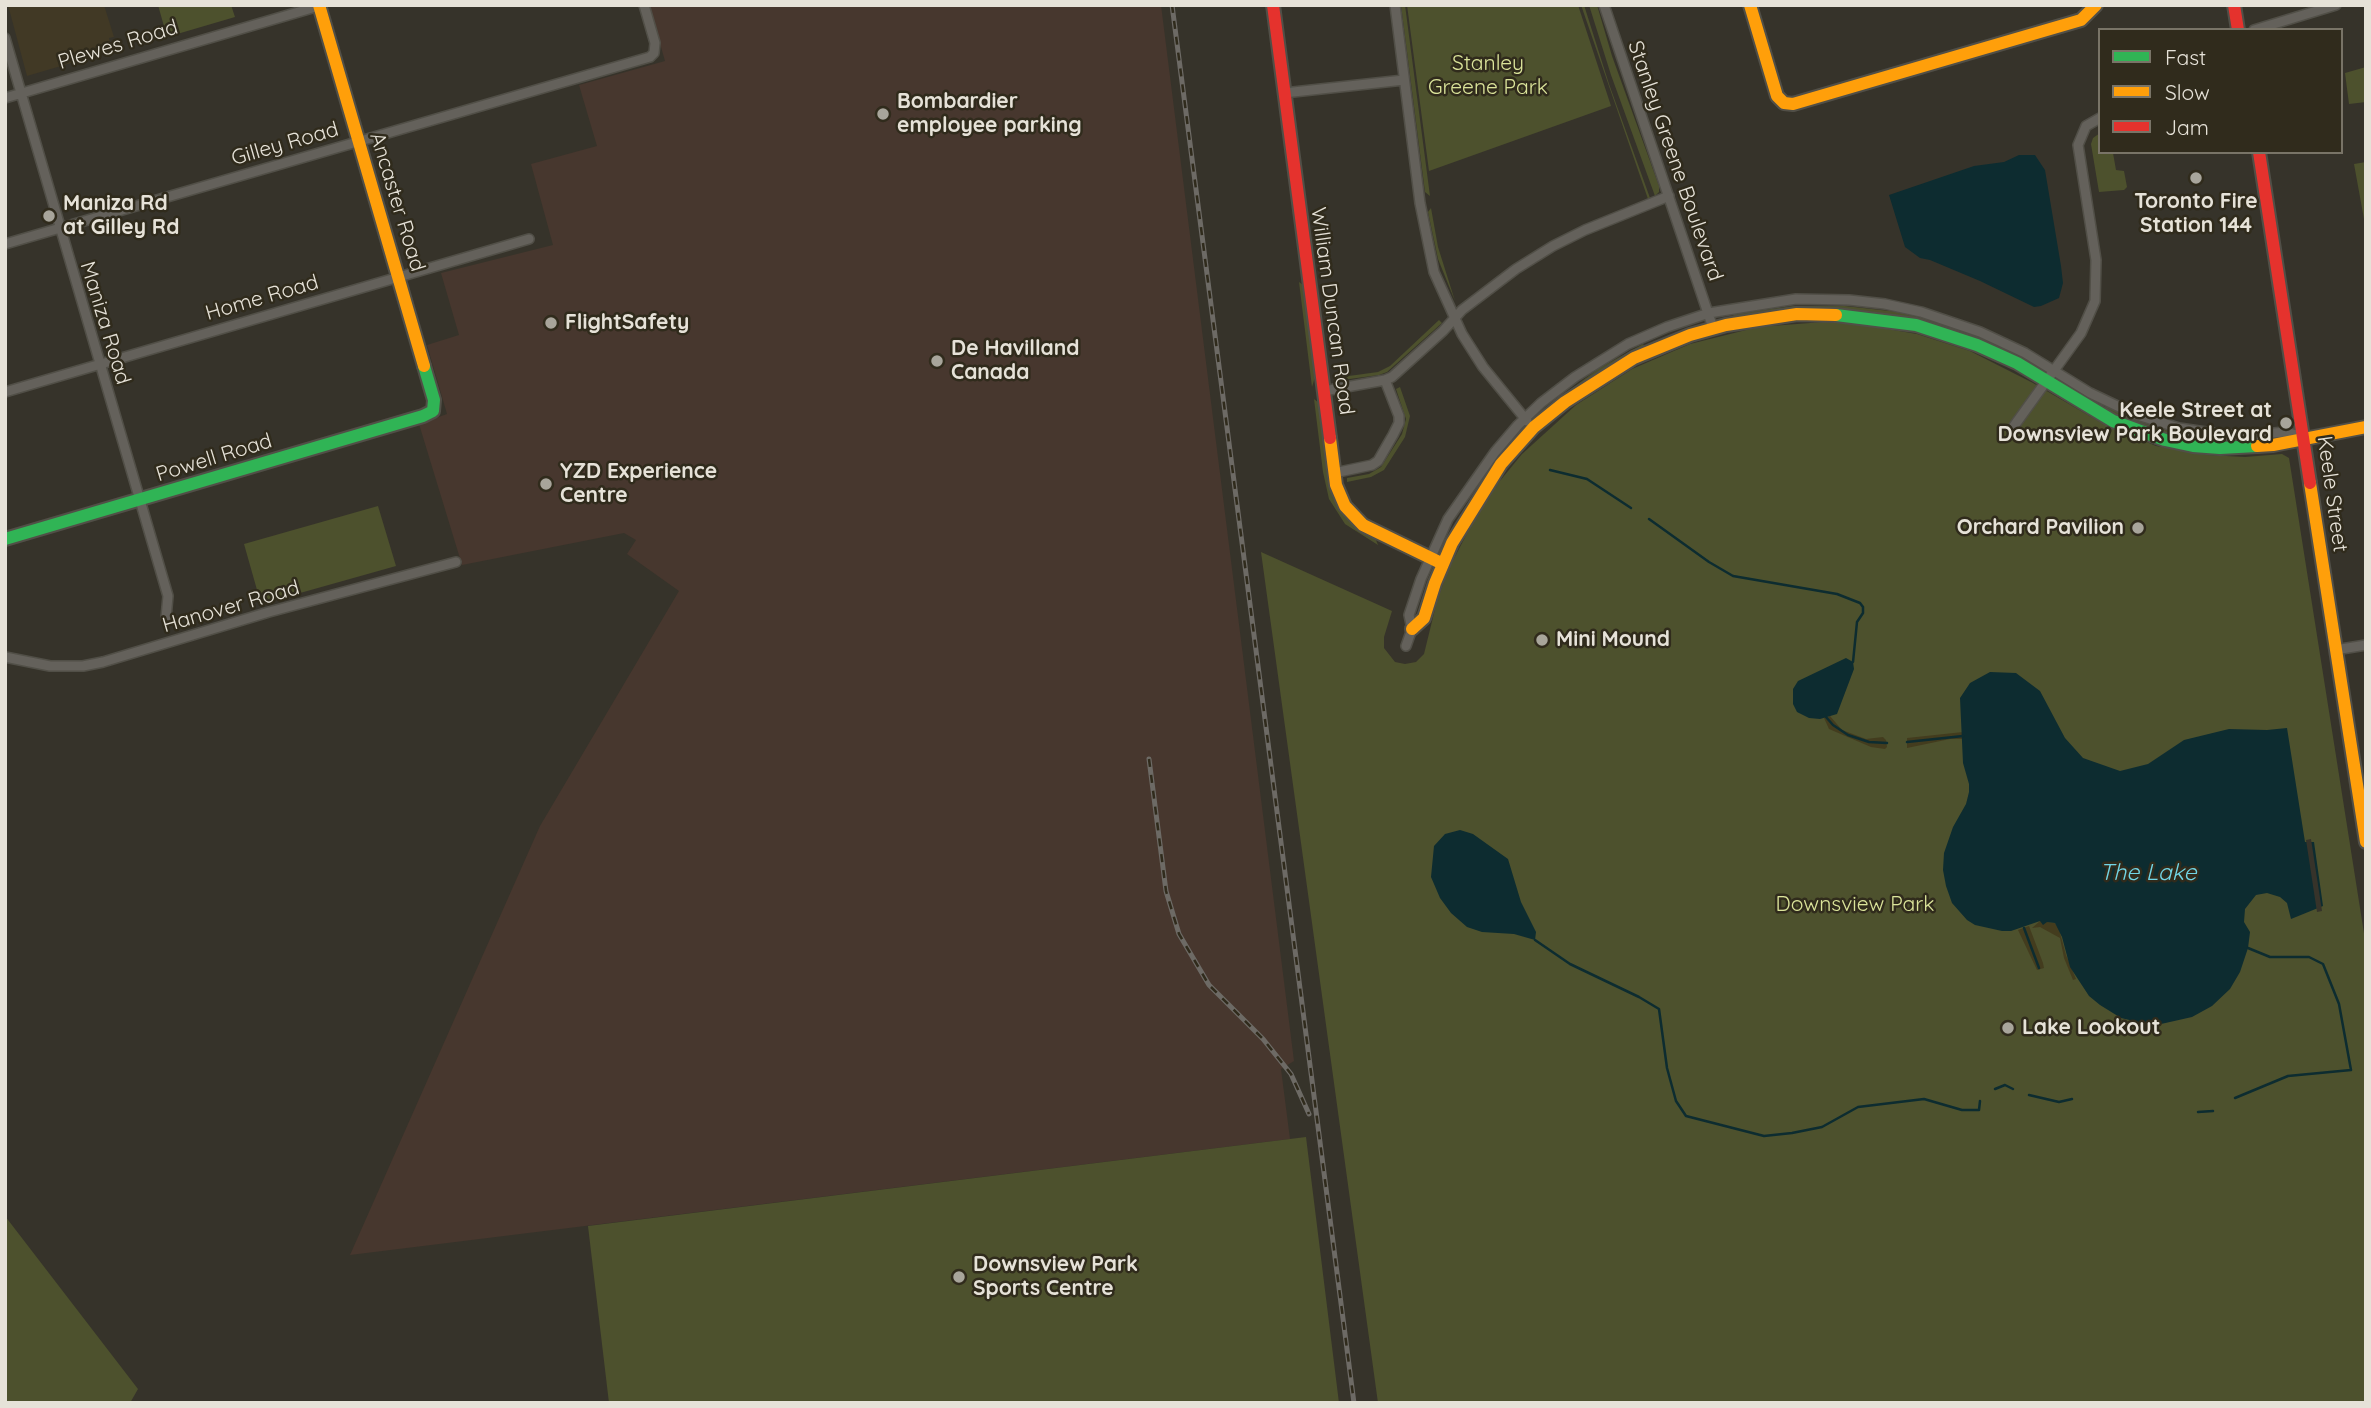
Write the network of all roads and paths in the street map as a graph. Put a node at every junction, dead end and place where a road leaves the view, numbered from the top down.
1 (320, 5) edge
2 (644, 5) edge
3 (1273, 5) edge
4 (1395, 5) edge
5 (1604, 5) edge
6 (1750, 5) edge
7 (2096, 5) edge
8 (2234, 5) edge
9 (2336, 5) edge
10 (2238, 28) edge
11 (2261, 28) edge
12 (5, 38) edge
13 (1404, 80) junction
14 (1284, 93) junction
15 (21, 94) junction
16 (5, 98) edge
17 (2098, 119) edge
18 (359, 141) junction
19 (2259, 154) edge
20 (1669, 197) junction
21 (59, 228) junction
22 (529, 239) dead end
23 (5, 244) edge
24 (399, 276) junction
25 (1709, 313) junction
26 (1453, 318) junction
27 (1713, 328) junction
28 (99, 364) junction
29 (2050, 375) junction
30 (1385, 380) junction
31 (1324, 391) junction
32 (5, 392) edge
33 (433, 411) joint
34 (1529, 423) junction
35 (2014, 426) dead end
36 (2366, 428) edge
37 (2305, 437) junction
38 (1334, 473) junction
39 (140, 501) junction
40 (5, 539) edge
41 (1430, 557) junction
42 (456, 562) dead end
43 (1443, 564) junction
44 (166, 618) dead end
45 (1412, 629) junction
46 (2366, 645) edge
47 (1406, 646) dead end
48 (2335, 650) junction
49 (9, 658) edge
50 (2366, 842) edge

1 - 15 street, Plewes Road
1 - 18 street, Ancaster Road
2 - 18 street, Gilley Road
3 - 14 street, William Duncan Road
4 - 13 street
5 - 20 street, Stanley Greene Boulevard
6 - 7 street
8 - 10 street
9 - 11 street
12 - 15 street, Maniza Road
13 - 14 street
13 - 26 street
14 - 31 street, William Duncan Road
15 - 16 street, Plewes Road
15 - 21 street, Maniza Road
17 - 29 street
18 - 21 street, Gilley Road
18 - 24 street, Ancaster Road
19 - 37 street, Keele Street
20 - 25 street, Stanley Greene Boulevard
20 - 26 street
21 - 23 street, Gilley Road
21 - 28 street, Maniza Road
22 - 24 street, Home Road
24 - 28 street, Home Road
24 - 33 street, Ancaster Road
25 - 27 street, Stanley Greene Boulevard
25 - 29 street
25 - 34 street
26 - 30 street
26 - 34 street
27 - 29 street
27 - 34 street
28 - 32 street, Home Road
28 - 39 street, Maniza Road
29 - 35 street
29 - 37 street
30 - 31 street
30 - 38 street
31 - 38 street, William Duncan Road
33 - 39 street, Powell Road
34 - 41 street
34 - 43 street
36 - 37 street
37 - 48 street, Keele Street
38 - 41 street, William Duncan Road
39 - 40 street, Powell Road
39 - 44 street, Maniza Road
41 - 43 street, William Duncan Road
41 - 45 street
42 - 49 street, Hanover Road
43 - 45 street
45 - 47 street
46 - 48 street
48 - 50 street, Keele Street

